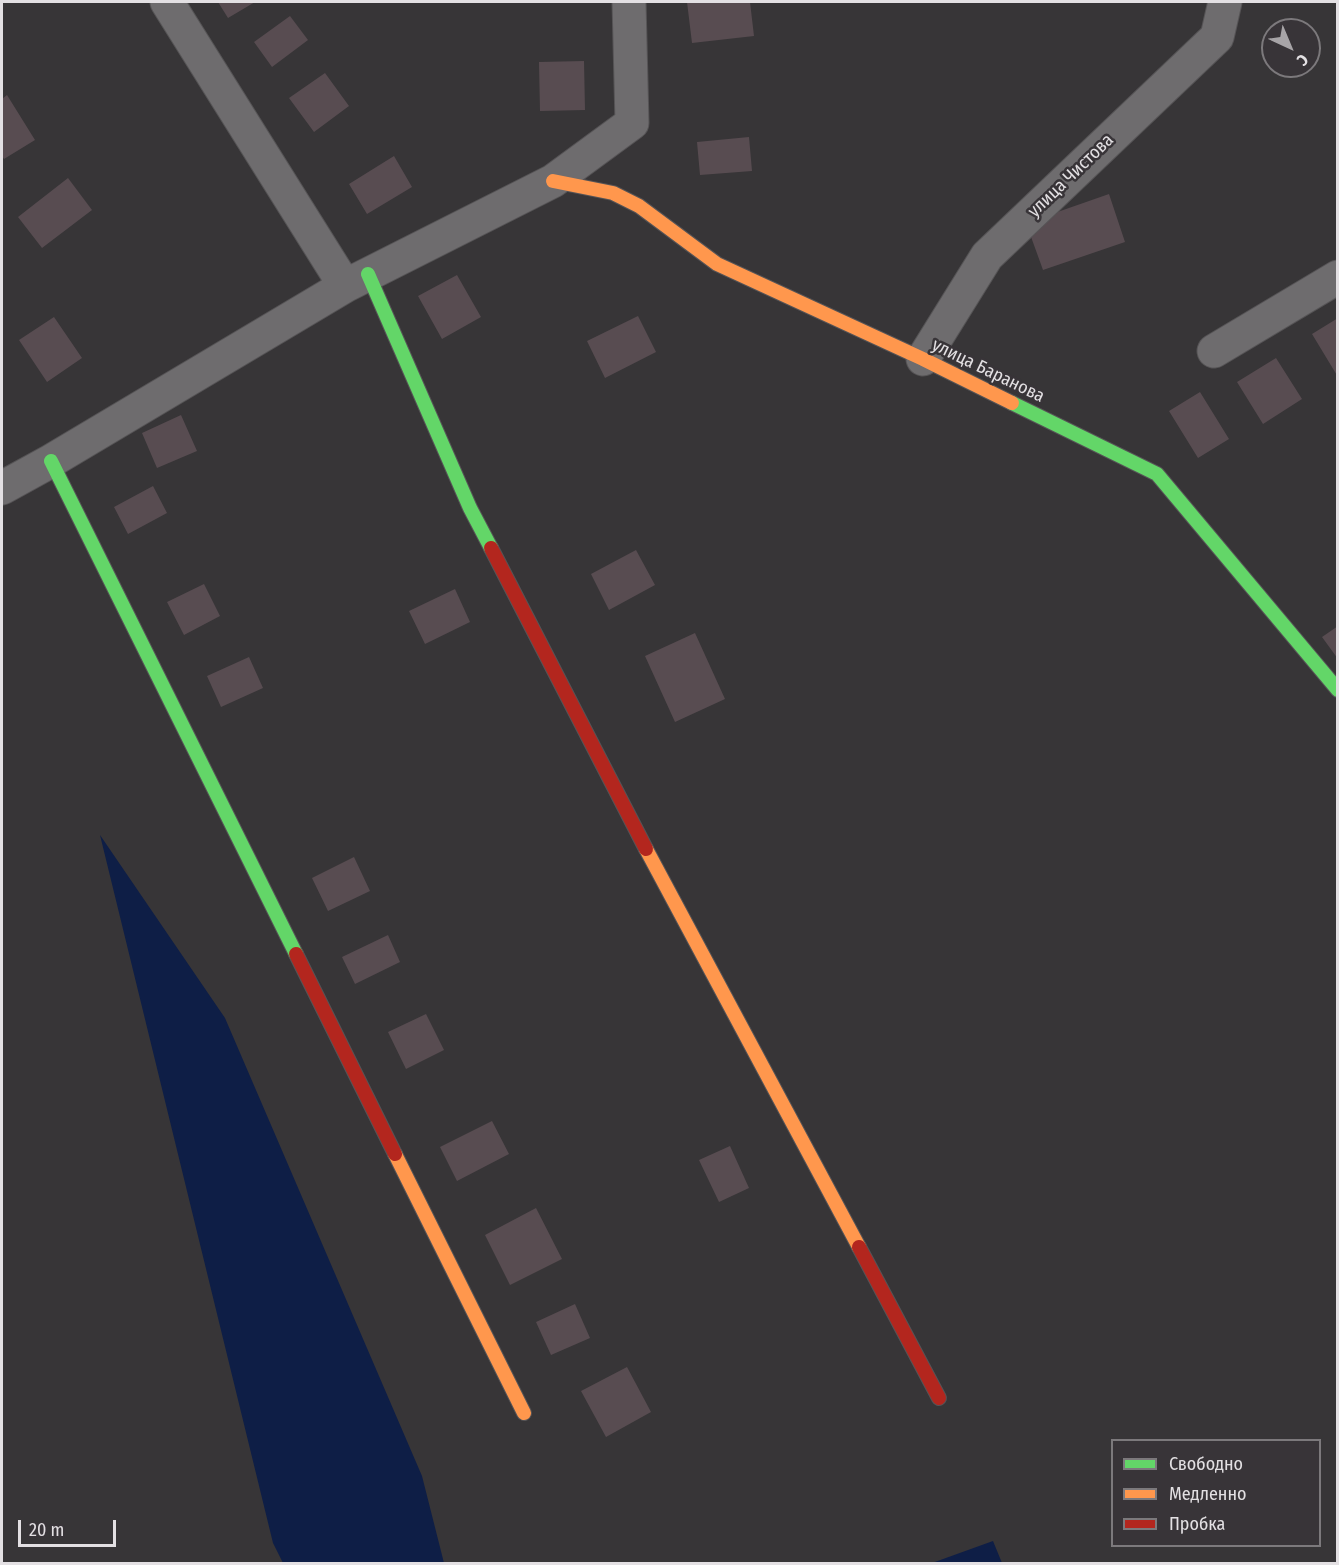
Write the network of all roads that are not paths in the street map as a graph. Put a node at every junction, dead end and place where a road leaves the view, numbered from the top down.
1 (167, 2) edge
2 (629, 2) edge
3 (1225, 2) edge
4 (553, 181) junction
5 (1338, 277) edge
6 (356, 280) junction
7 (1214, 351) dead end
8 (923, 359) junction
9 (51, 461) junction
10 (2, 488) edge
11 (1338, 690) edge
12 (939, 1398) dead end
13 (524, 1413) dead end

1 - 6 street
2 - 4 street
3 - 8 street, улица Чистова
4 - 6 street
4 - 8 street, улица Баранова
5 - 7 street
6 - 9 street
6 - 12 street
8 - 11 street, улица Баранова
9 - 10 street
9 - 13 street

